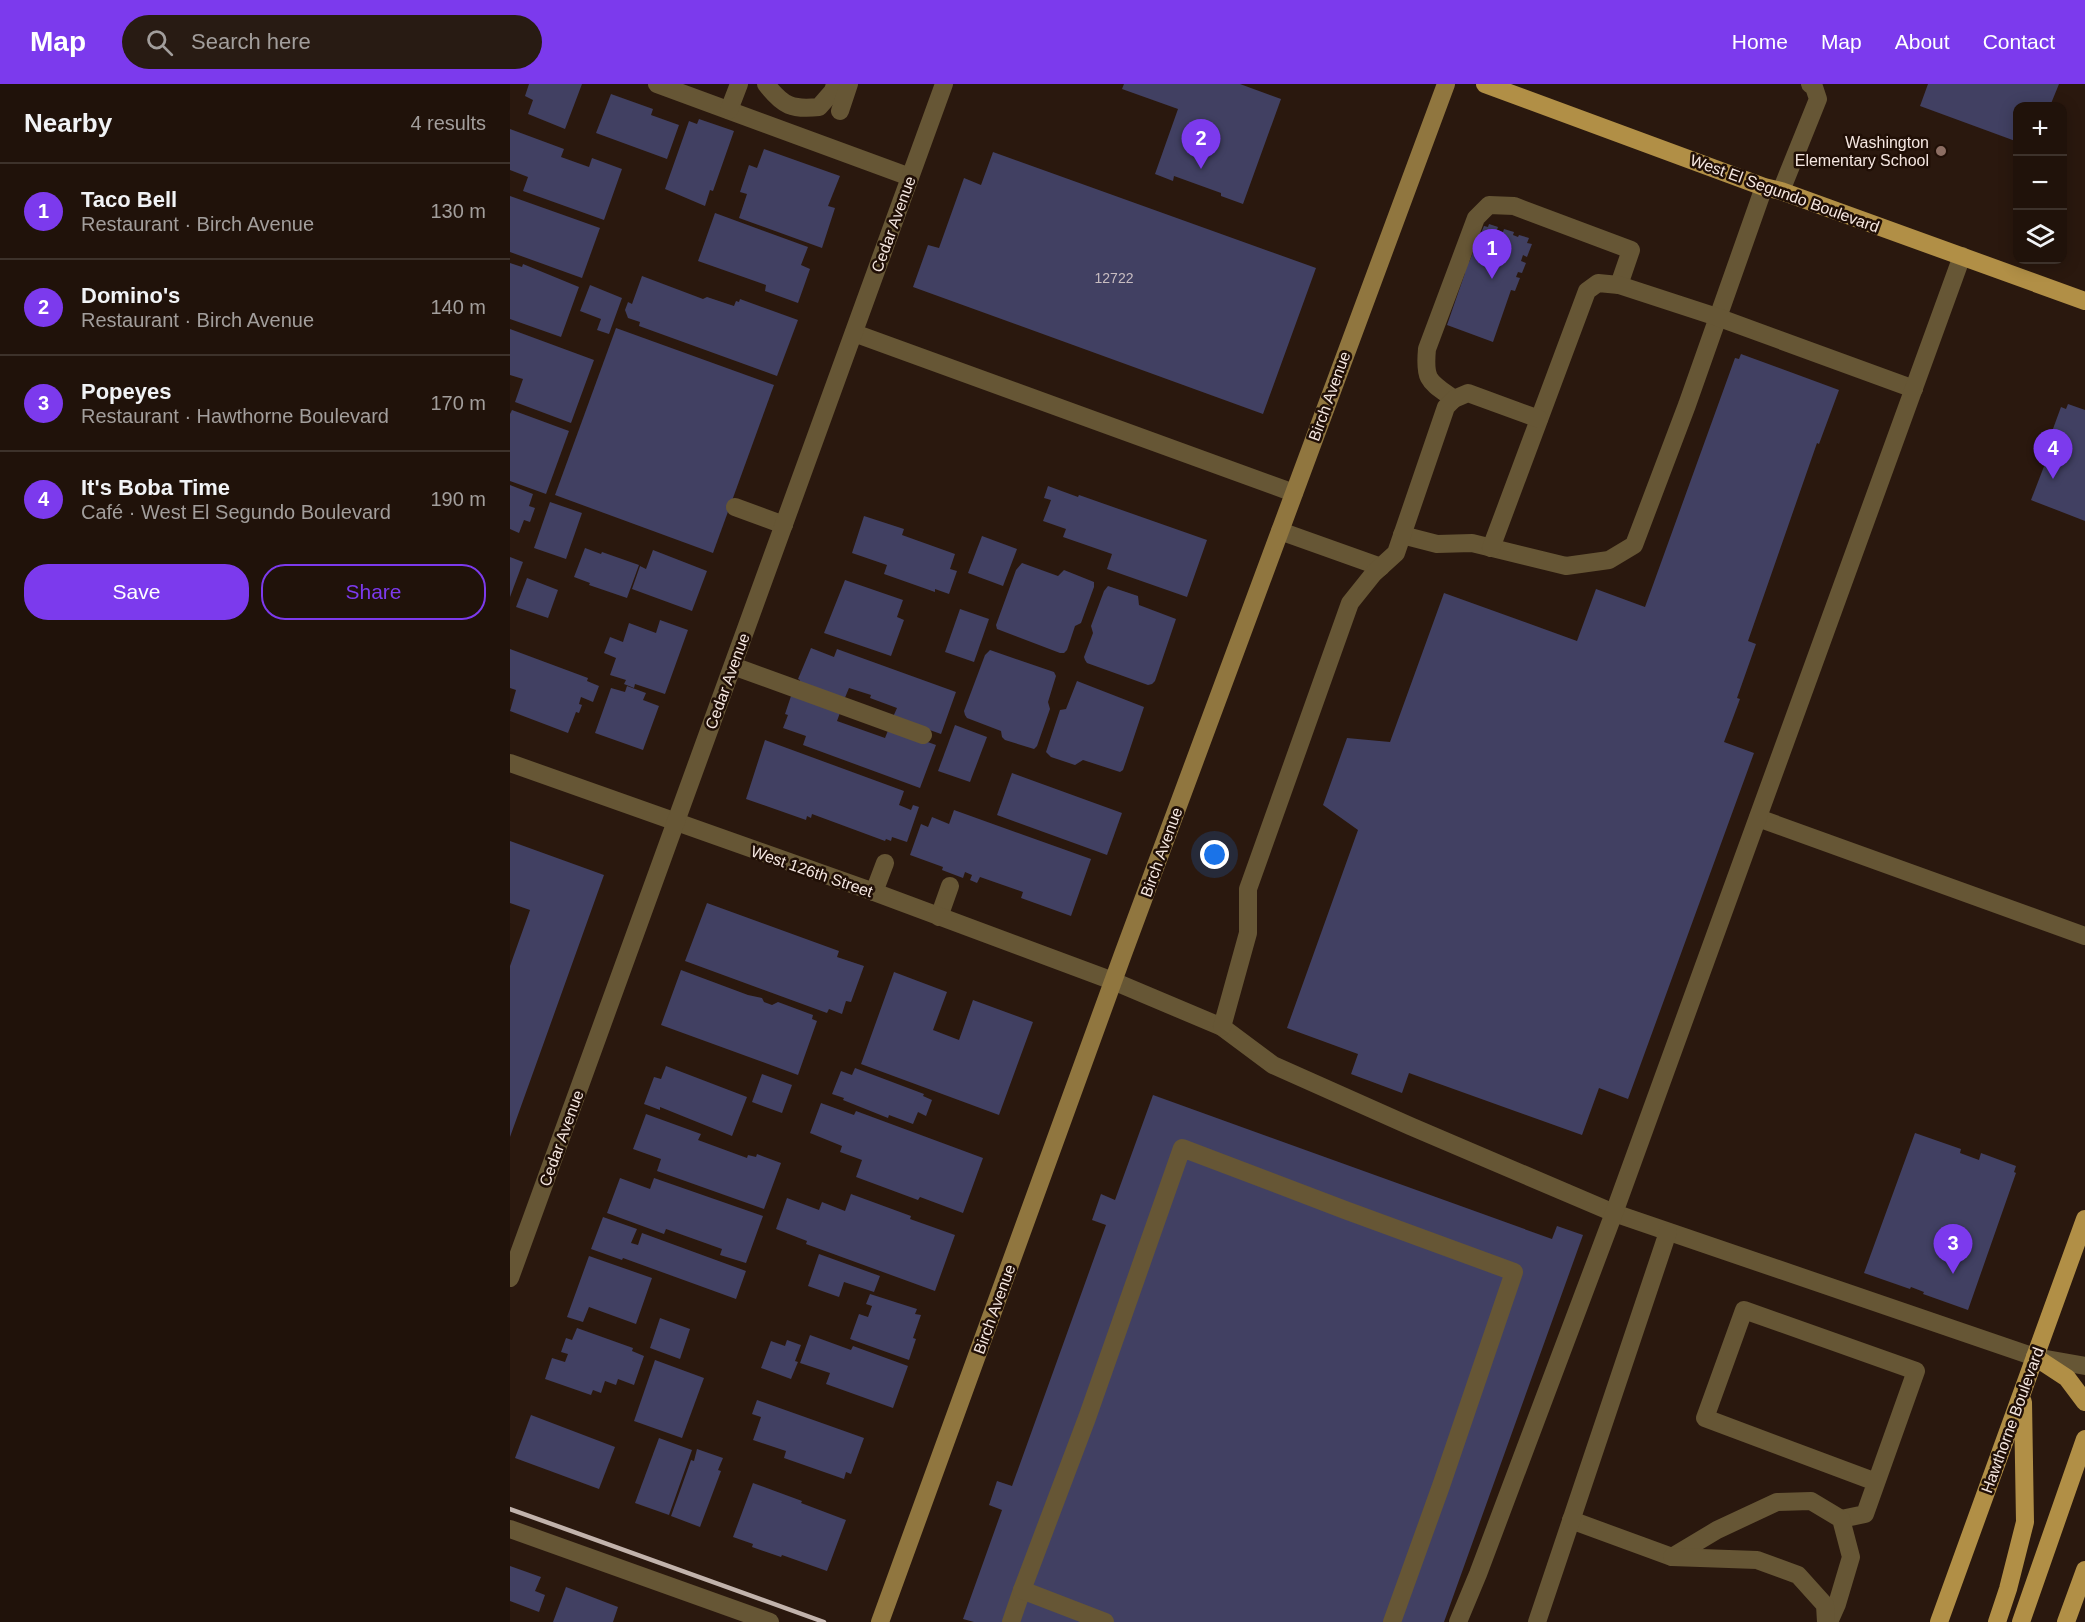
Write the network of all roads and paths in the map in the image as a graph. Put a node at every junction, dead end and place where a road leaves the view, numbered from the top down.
1 (657, 84) edge
2 (739, 84) edge
3 (765, 84) edge
4 (835, 84) edge
5 (849, 84) edge
6 (944, 84) edge
7 (1446, 84) edge
8 (1485, 84) edge
9 (1810, 84) edge
10 (729, 110) junction
11 (840, 111) dead end
12 (910, 177) junction
13 (1772, 189) junction
14 (1962, 256) junction
15 (1619, 285) junction
16 (2085, 301) edge
17 (1717, 317) junction
18 (854, 333) junction
19 (1914, 389) junction
20 (1454, 399) junction
21 (1539, 419) junction
22 (1294, 493) junction
23 (735, 507) dead end
24 (784, 525) junction
25 (1280, 531) junction
26 (1402, 535) junction
27 (1491, 548) junction
28 (1381, 567) junction
29 (733, 666) junction
30 (923, 735) dead end
31 (510, 763) edge
32 (1758, 818) junction
33 (676, 823) junction
34 (885, 863) dead end
35 (950, 886) dead end
36 (874, 892) junction
37 (939, 917) junction
38 (2085, 936) edge
39 (1113, 981) junction
40 (1222, 1027) junction
41 (1614, 1213) junction
42 (2085, 1219) edge
43 (1668, 1232) junction
44 (510, 1278) edge
45 (2035, 1357) junction
46 (2085, 1366) edge
47 (2023, 1392) junction
48 (2085, 1402) edge
49 (2085, 1438) edge
50 (1876, 1482) junction
51 (1841, 1519) junction
52 (1571, 1520) junction
53 (510, 1529) edge
54 (1672, 1557) junction
55 (2085, 1570) edge
56 (1022, 1590) junction
57 (770, 1622) edge
58 (880, 1622) edge
59 (1011, 1622) edge
60 (1105, 1622) edge
61 (1392, 1622) edge
62 (1458, 1622) edge
63 (1537, 1622) edge
64 (1827, 1622) edge
65 (1939, 1622) edge
66 (1997, 1622) edge
67 (2021, 1622) edge
68 (2066, 1622) edge

1 - 10 street
2 - 10 street
3 - 4 street
5 - 11 street
6 - 12 street, Cedar Avenue
7 - 22 street, Birch Avenue
8 - 13 main road, West El Segundo Boulevard
9 - 13 street
10 - 12 street
12 - 18 street, Cedar Avenue
13 - 14 main road, West El Segundo Boulevard
13 - 17 street
14 - 16 main road, West El Segundo Boulevard
14 - 19 street
15 - 17 street
15 - 20 street
15 - 21 street
17 - 19 street
17 - 27 street
18 - 22 street
18 - 24 street, Cedar Avenue
19 - 32 street
20 - 21 street
20 - 26 street
21 - 27 street
22 - 25 street, Birch Avenue
23 - 24 street
24 - 29 street, Cedar Avenue
25 - 28 street
25 - 39 street, Birch Avenue
26 - 27 street
26 - 28 street
28 - 40 street
29 - 30 street
29 - 33 street, Cedar Avenue
31 - 33 street, West 126th Street
32 - 38 street
32 - 41 street
33 - 36 street, West 126th Street
33 - 44 street, Cedar Avenue
34 - 36 street
35 - 37 street
36 - 37 street, West 126th Street
37 - 39 street, West 126th Street
39 - 40 street, West 126th Street
39 - 58 street, Birch Avenue
40 - 41 street, West 126th Street
41 - 43 street, West 126th Street
41 - 62 street
42 - 45 main road, Hawthorne Boulevard
43 - 45 street, West 126th Street
43 - 52 street
45 - 46 street
45 - 47 main road, Hawthorne Boulevard
45 - 48 main road
47 - 65 main road, Hawthorne Boulevard
47 - 66 main road
49 - 67 main road
50 - 50 street
50 - 51 street
51 - 54 street
51 - 64 street
52 - 54 street
52 - 63 street
53 - 57 street
54 - 64 street
55 - 68 main road
56 - 59 street
56 - 60 street
56 - 61 street

